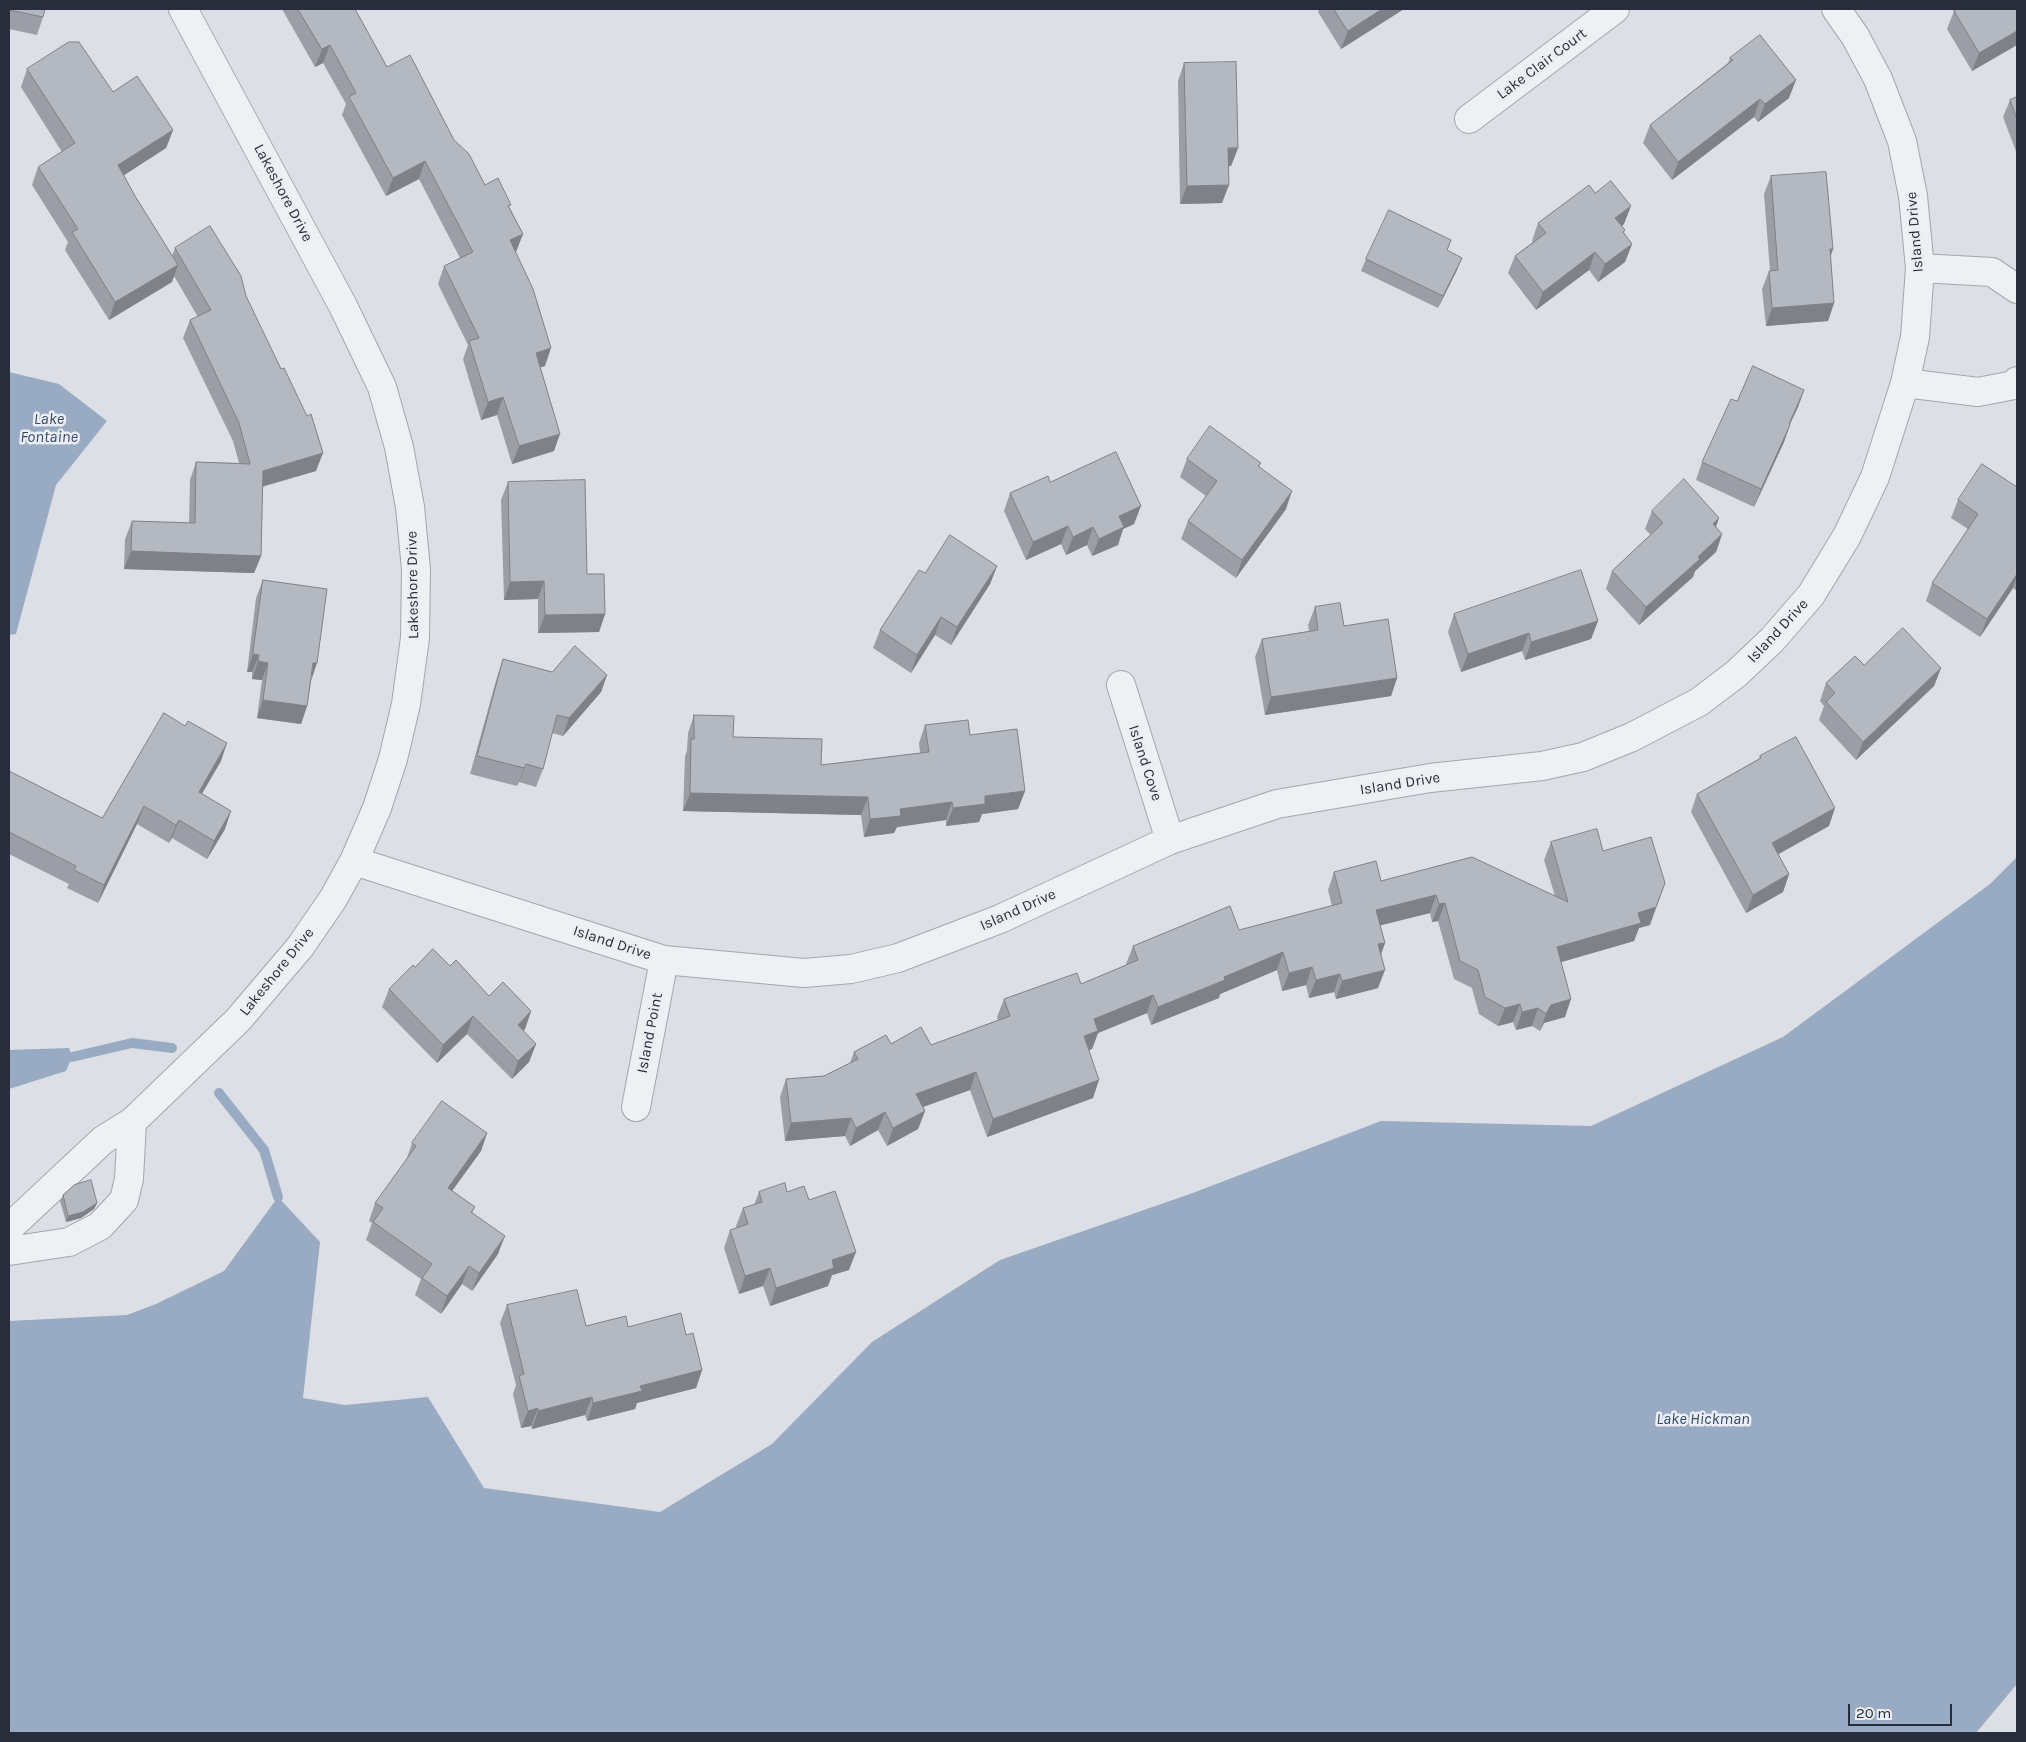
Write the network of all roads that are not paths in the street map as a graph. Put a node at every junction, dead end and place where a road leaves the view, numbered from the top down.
1 (183, 9) edge
2 (1615, 9) edge
3 (1836, 9) edge
4 (1469, 119) dead end
5 (1920, 268) junction
6 (2017, 289) edge
7 (2017, 381) edge
8 (1905, 383) junction
9 (1121, 685) dead end
10 (1170, 840) junction
11 (354, 861) junction
12 (664, 960) junction
13 (636, 1106) dead end
14 (132, 1122) junction
15 (9, 1228) edge
16 (9, 1251) edge

1 - 11 street, Lakeshore Drive
2 - 4 street, Lake Clair Court
3 - 5 street, Island Drive
5 - 6 street
5 - 8 street, Island Drive
7 - 8 street
8 - 10 street, Island Drive
9 - 10 street, Island Cove
10 - 12 street, Island Drive
11 - 12 street, Island Drive
11 - 14 street, Lakeshore Drive
12 - 13 street, Island Point
14 - 15 street, Lakeshore Drive
14 - 16 street

